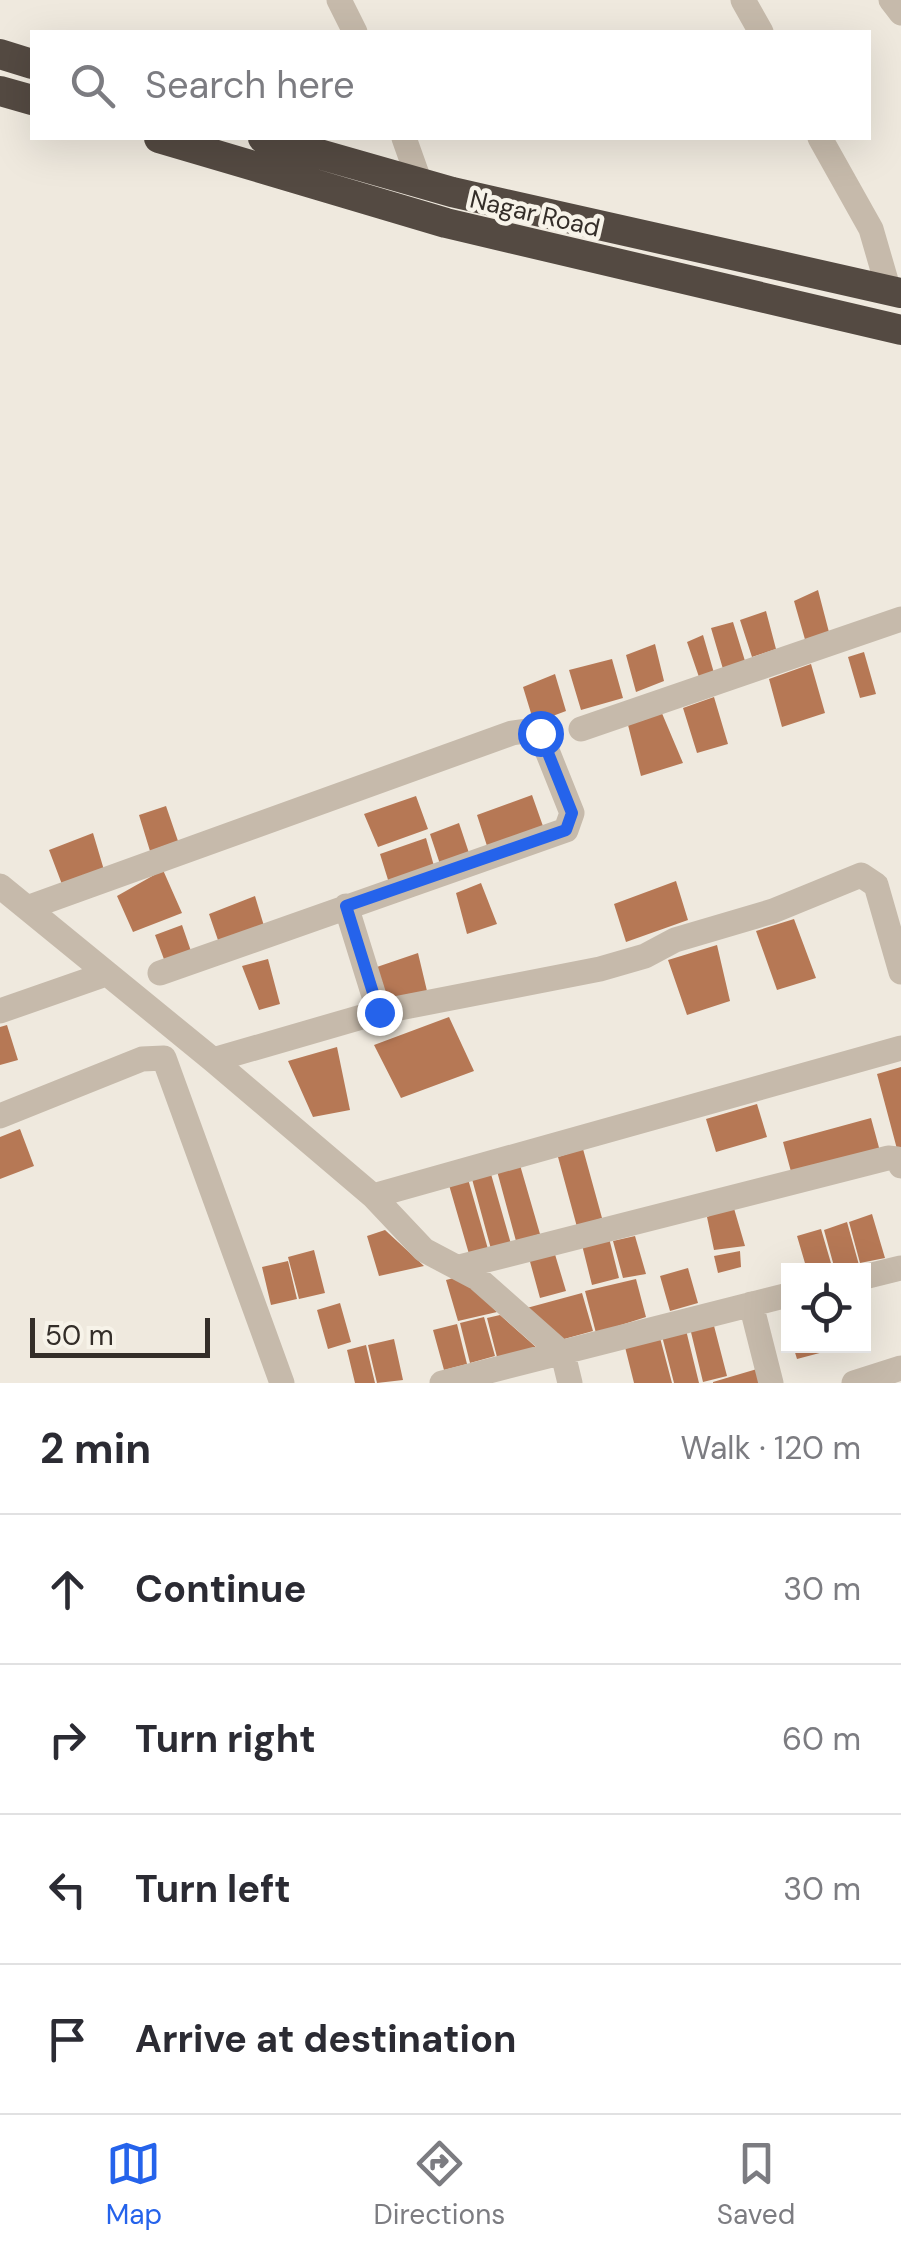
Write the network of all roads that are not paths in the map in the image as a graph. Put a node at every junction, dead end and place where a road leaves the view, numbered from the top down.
1 (339, 0) edge
2 (743, 0) edge
3 (891, 0) edge
4 (901, 14) edge
5 (354, 30) edge
6 (760, 30) edge
7 (0, 54) edge
8 (30, 63) edge
9 (0, 91) edge
10 (30, 99) edge
11 (166, 140) edge
12 (270, 140) edge
13 (405, 140) edge
14 (821, 140) edge
15 (420, 183) junction
16 (895, 292) edge
17 (901, 330) edge
18 (901, 619) edge
19 (581, 729) dead end
20 (0, 886) edge
21 (346, 906) junction
22 (28, 908) junction
23 (901, 972) edge
24 (160, 973) dead end
25 (106, 974) junction
26 (0, 1011) edge
27 (379, 1012) junction
28 (901, 1048) edge
29 (214, 1060) junction
30 (0, 1116) edge
31 (900, 1161) edge
32 (372, 1196) junction
33 (460, 1267) junction
34 (901, 1268) edge
35 (871, 1274) edge
36 (781, 1297) edge
37 (751, 1304) junction
38 (563, 1354) junction
39 (901, 1368) edge
40 (282, 1383) edge
41 (442, 1383) edge
42 (570, 1383) edge
43 (771, 1383) edge
44 (854, 1383) edge

1 - 5 street
2 - 6 street
3 - 4 street
7 - 8 highway
9 - 10 highway
11 - 17 highway, Nagar Road
12 - 15 highway, Nagar Road
13 - 15 street
14 - 16 street
15 - 16 highway, Nagar Road
18 - 19 street
20 - 22 street
21 - 22 street
21 - 24 street
21 - 27 street
22 - 25 street
23 - 27 street
25 - 26 street
25 - 29 street
27 - 29 street
28 - 32 street
29 - 32 street
30 - 40 street
31 - 33 street
32 - 33 street
33 - 38 street
34 - 35 street
36 - 37 street
37 - 38 street
37 - 43 street
38 - 41 street
38 - 42 street
39 - 44 street

